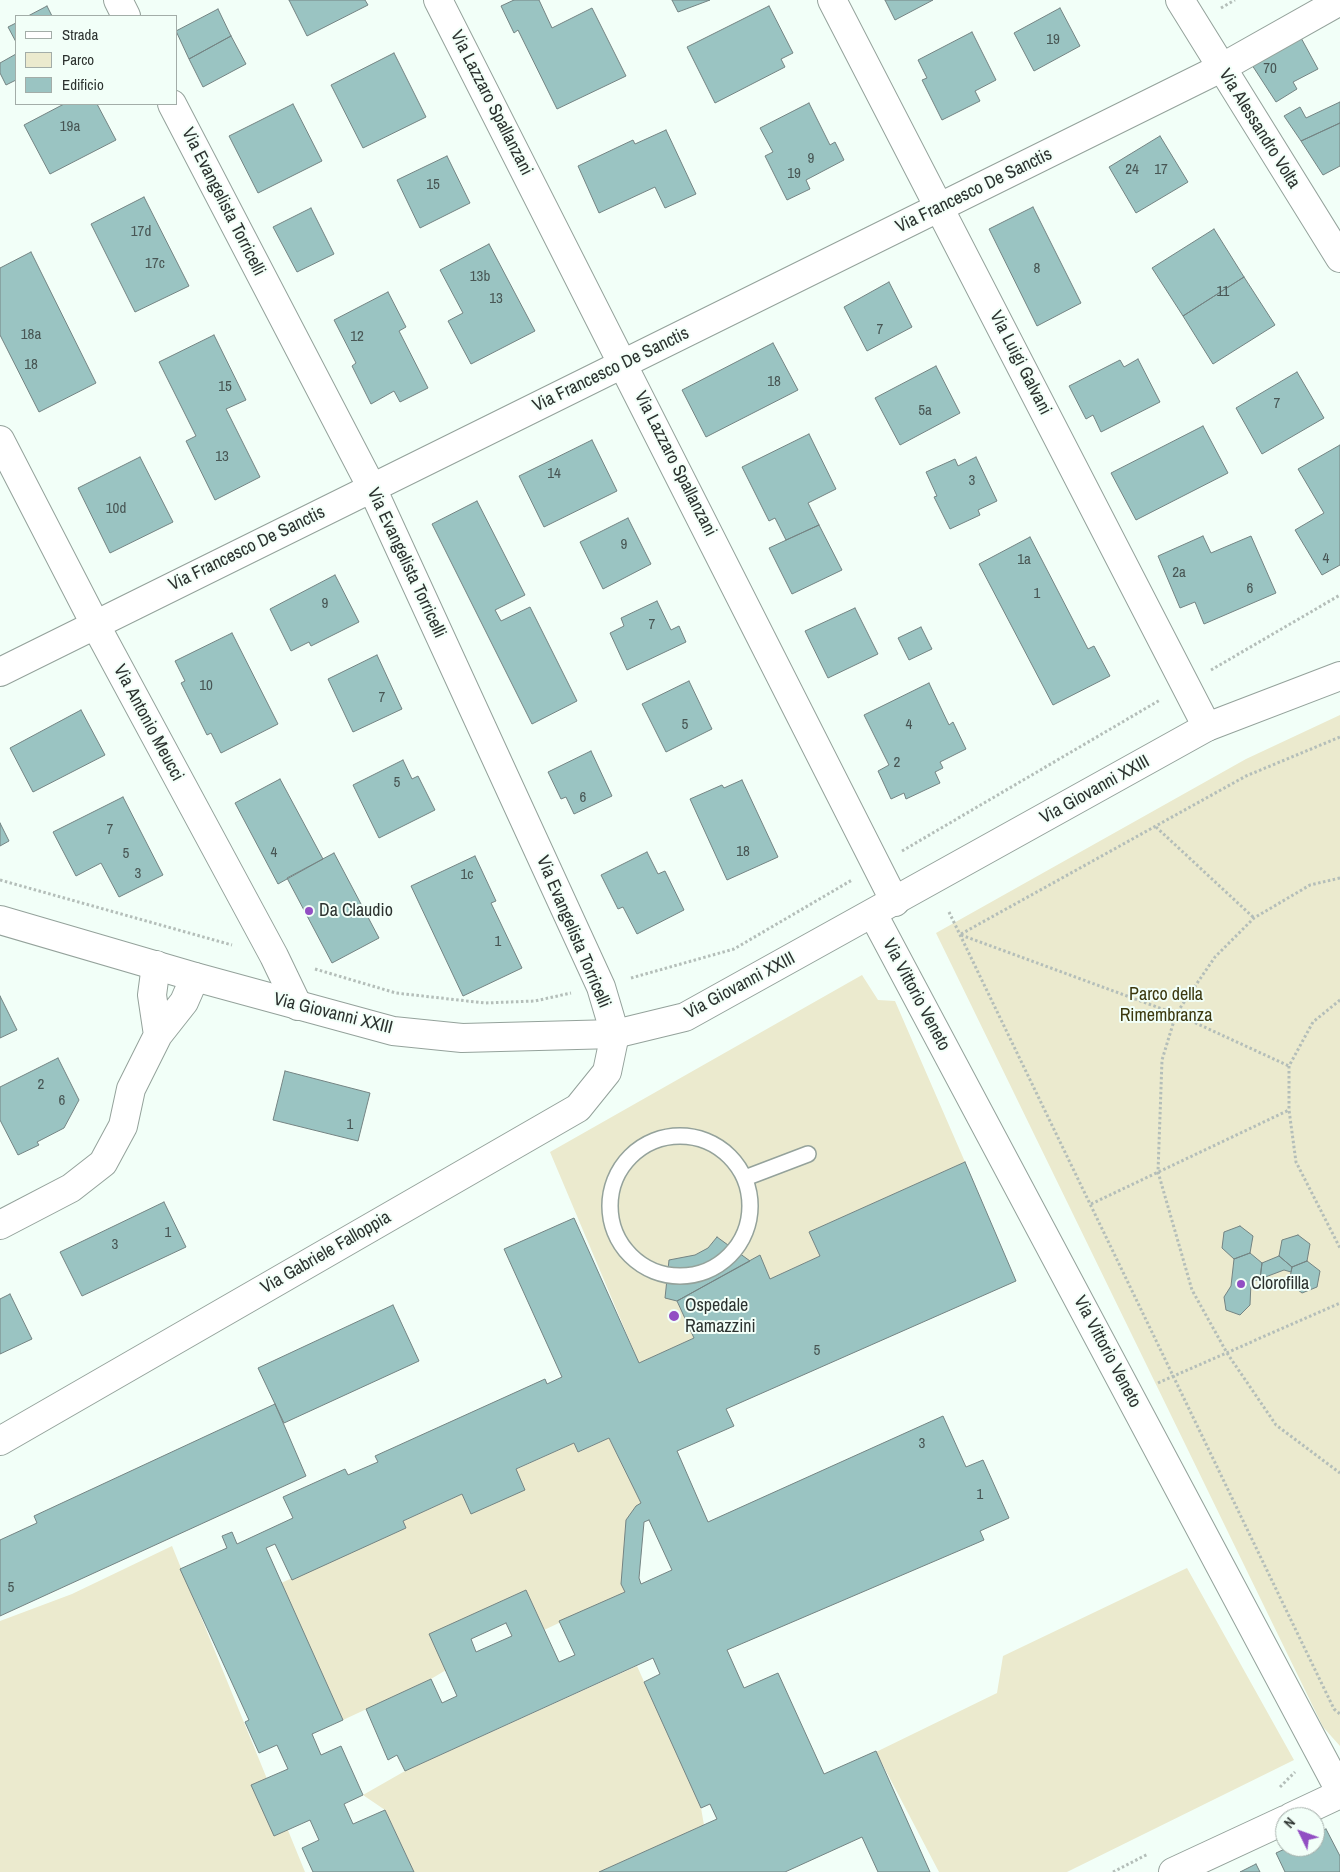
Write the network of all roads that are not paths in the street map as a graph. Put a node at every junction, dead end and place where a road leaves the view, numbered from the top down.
1 (118, 0) edge
2 (438, 0) edge
3 (832, 0) edge
4 (1180, 0) edge
5 (1340, 1) edge
6 (126, 15) edge
7 (1221, 68) junction
8 (173, 105) edge
9 (940, 208) junction
10 (1340, 258) edge
11 (624, 363) junction
12 (0, 440) edge
13 (372, 488) junction
14 (95, 624) junction
15 (0, 672) edge
16 (1340, 676) edge
17 (1207, 727) junction
18 (884, 908) junction
19 (4, 924) edge
20 (156, 965) junction
21 (195, 977) junction
22 (298, 1006) junction
23 (615, 1034) junction
24 (158, 1035) junction
25 (808, 1154) dead end
26 (745, 1178) junction
27 (0, 1225) edge
28 (0, 1441) edge
29 (1340, 1793) edge
30 (1311, 1807) edge
31 (1275, 1825) edge
32 (1173, 1872) edge

1 - 6 street
2 - 11 street, Via Lazzaro Spallanzani
3 - 9 street, Via Luigi Galvani
4 - 7 street, Via Alessandro Volta
5 - 7 street, Via Francesco De Sanctis
7 - 9 street, Via Francesco De Sanctis
7 - 10 street, Via Alessandro Volta
8 - 13 street, Via Evangelista Torricelli
9 - 11 street, Via Francesco De Sanctis
9 - 17 street, Via Luigi Galvani
11 - 13 street, Via Francesco De Sanctis
11 - 18 street, Via Lazzaro Spallanzani
12 - 14 street, Via Antonio Meucci
13 - 14 street, Via Francesco De Sanctis
13 - 23 street, Via Evangelista Torricelli
14 - 15 street, Via Francesco De Sanctis
14 - 22 street, Via Antonio Meucci
16 - 17 street, Via Giovanni XXIII
17 - 18 street, Via Giovanni XXIII
18 - 23 street, Via Giovanni XXIII
18 - 29 street, Via Vittorio Veneto
19 - 20 street, Via Giovanni XXIII
20 - 21 street, Via Giovanni XXIII
20 - 24 street
21 - 22 street, Via Giovanni XXIII
21 - 24 street
22 - 23 street, Via Giovanni XXIII
23 - 28 street, Via Gabriele Falloppia
24 - 27 street
25 - 26 lane
26 - 26 lane
29 - 30 street
31 - 32 street

